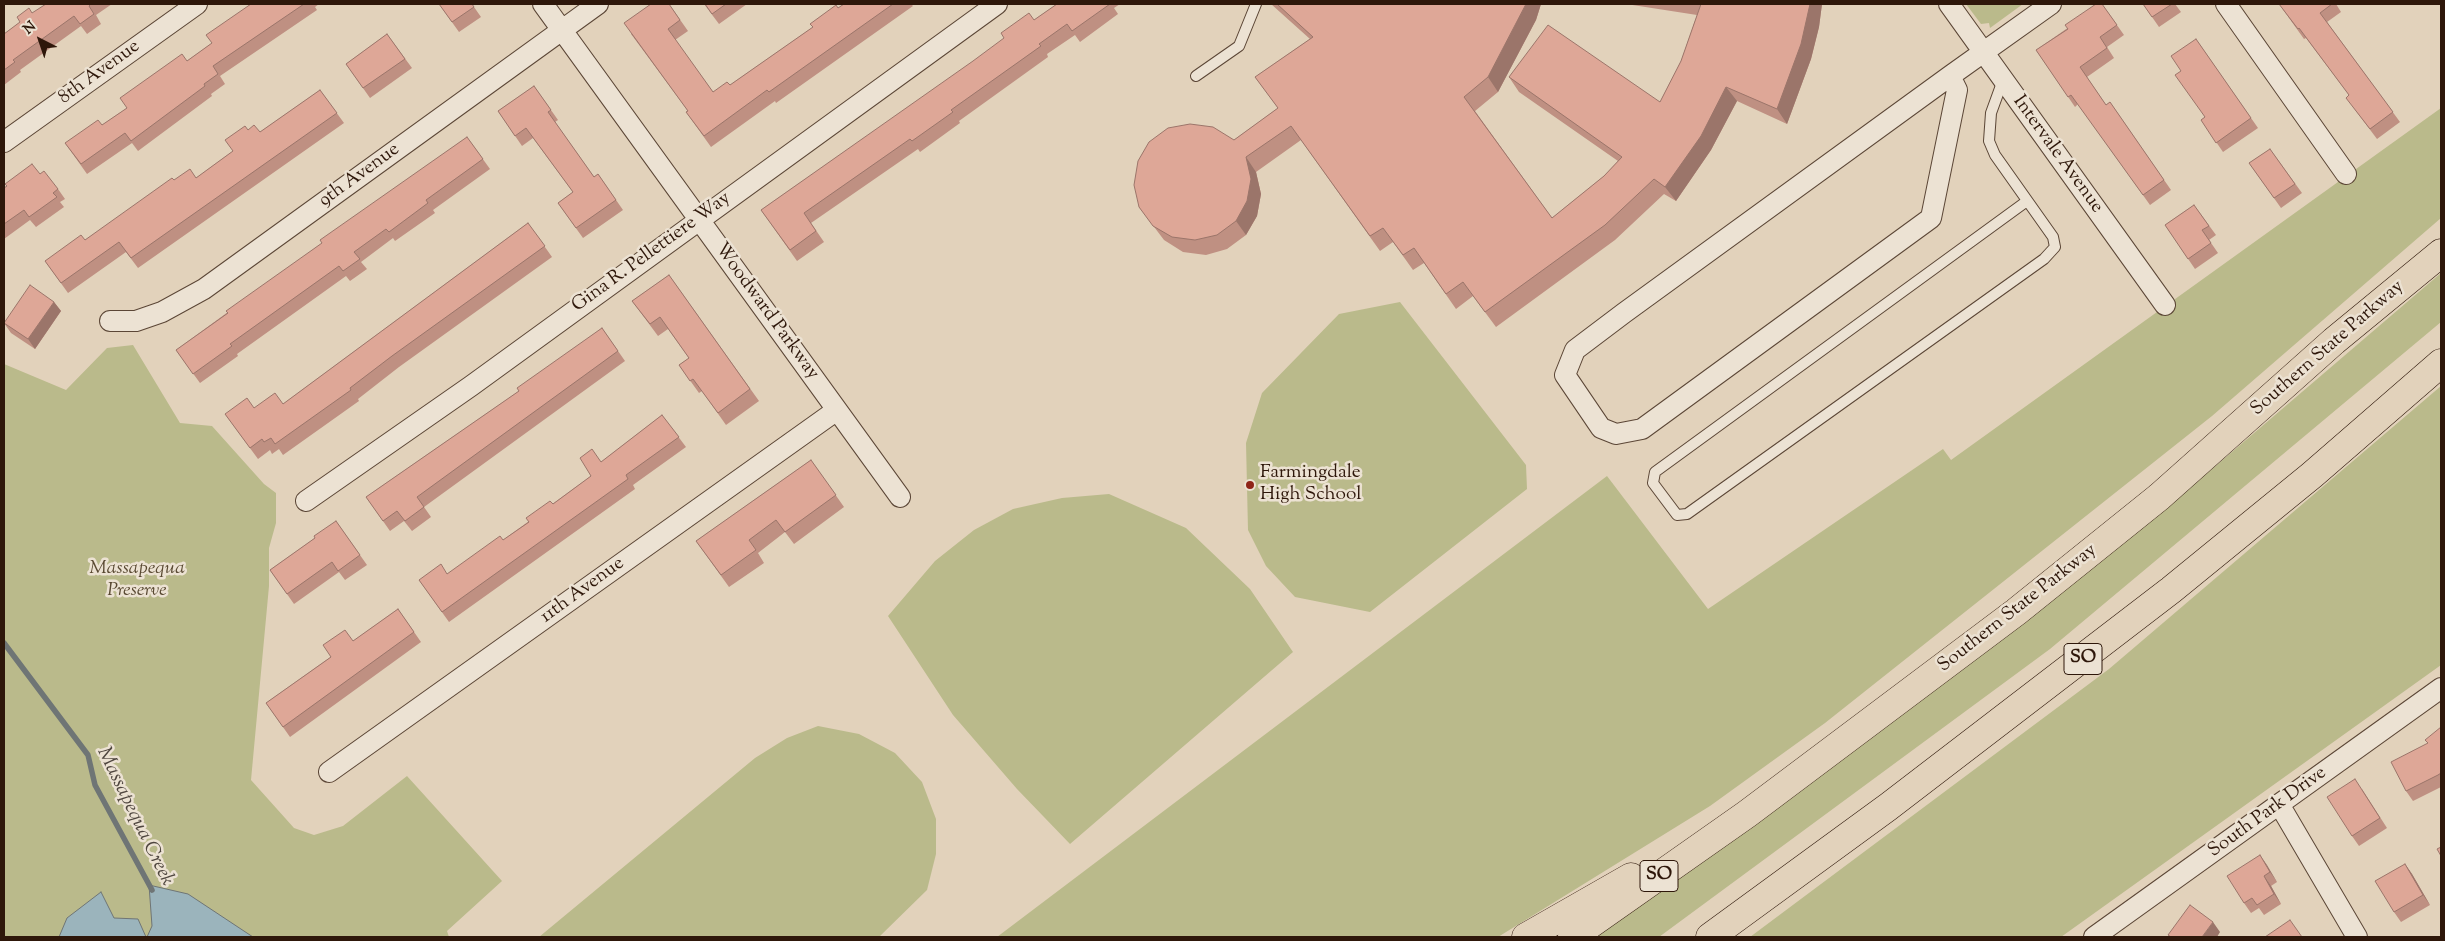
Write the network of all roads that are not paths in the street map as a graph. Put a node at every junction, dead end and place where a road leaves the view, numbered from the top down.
1 (197, 4) edge
2 (543, 4) edge
3 (598, 4) edge
4 (997, 4) edge
5 (1256, 4) edge
6 (1949, 4) edge
7 (2052, 4) edge
8 (2226, 4) edge
9 (562, 30) junction
10 (1984, 52) junction
11 (1196, 76) dead end
12 (1950, 76) junction
13 (2003, 79) junction
14 (4, 142) edge
15 (2346, 174) dead end
16 (2027, 201) junction
17 (698, 219) junction
18 (2441, 253) edge
19 (2165, 305) dead end
20 (110, 321) dead end
21 (2441, 363) edge
22 (837, 410) junction
23 (900, 497) dead end
24 (306, 501) dead end
25 (2441, 688) edge
26 (329, 772) dead end
27 (2279, 804) junction
28 (1747, 814) junction
29 (1526, 937) edge
30 (1572, 937) edge
31 (1710, 937) edge
32 (2094, 937) edge
33 (2357, 937) edge

1 - 14 street, 8th Avenue
2 - 9 street, Woodward Parkway
3 - 9 street, 9th Avenue
4 - 17 street, Gina R. Pellettiere Way
5 - 11 lane
6 - 10 street, Intervale Avenue
7 - 10 street
8 - 15 street
9 - 17 street, Woodward Parkway
9 - 20 street, 9th Avenue
10 - 12 street
10 - 13 street, Intervale Avenue
12 - 12 street
13 - 16 lane
13 - 19 street, Intervale Avenue
16 - 16 lane
17 - 22 street, Woodward Parkway
17 - 24 street, Gina R. Pellettiere Way
18 - 28 highway, Southern State Parkway / SO
21 - 31 highway, SO
22 - 23 street, Woodward Parkway
22 - 26 street, 11th Avenue
25 - 27 street, South Park Drive
27 - 32 street, South Park Drive
27 - 33 street
28 - 29 highway
28 - 30 highway, Southern State Parkway / SO

